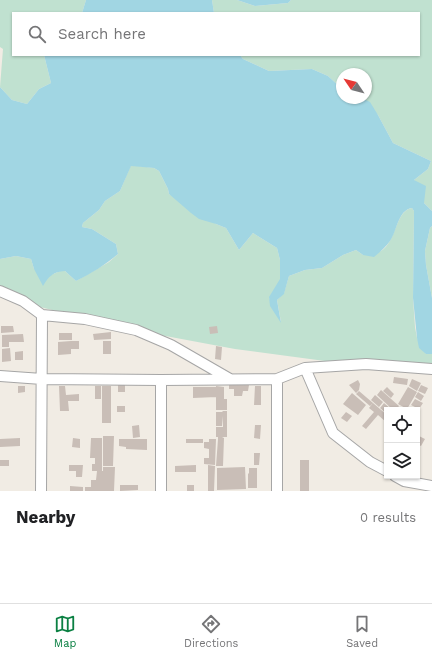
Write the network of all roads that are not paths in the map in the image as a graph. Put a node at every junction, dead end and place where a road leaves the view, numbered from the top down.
1 (0, 291) edge
2 (42, 315) junction
3 (305, 368) junction
4 (432, 369) edge
5 (0, 376) edge
6 (42, 378) junction
7 (277, 379) junction
8 (161, 380) junction
9 (230, 380) junction
10 (384, 469) edge
11 (400, 479) edge
12 (432, 486) edge
13 (42, 491) edge
14 (161, 491) edge
15 (277, 491) edge

1 - 2 street
2 - 6 street
2 - 9 street
3 - 4 street
3 - 7 street
3 - 10 street
5 - 6 street
6 - 8 street
6 - 13 street
7 - 9 street
7 - 15 street
8 - 9 street
8 - 14 street
11 - 12 street

